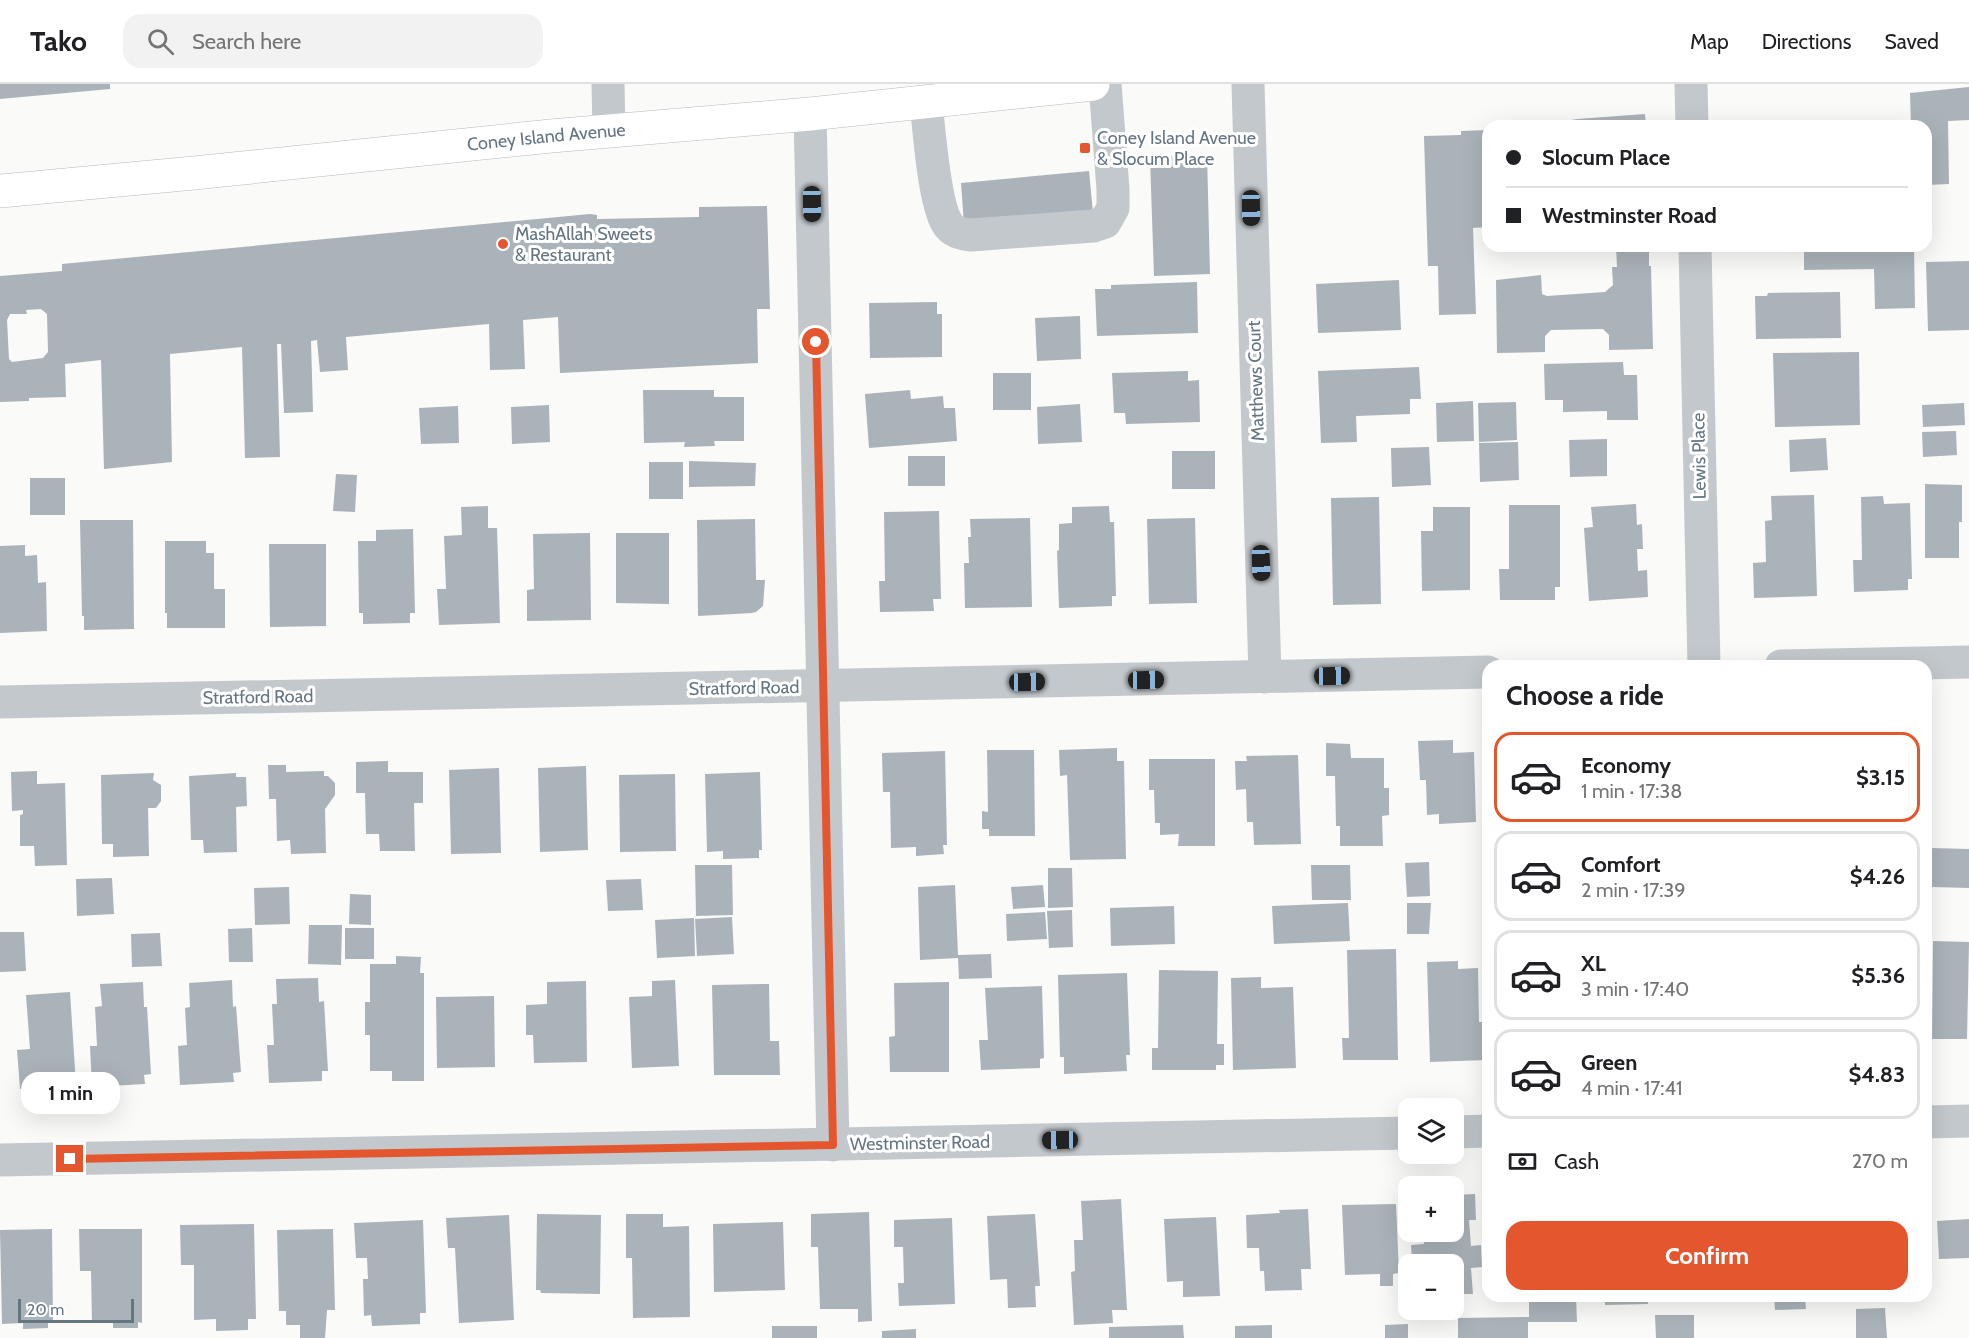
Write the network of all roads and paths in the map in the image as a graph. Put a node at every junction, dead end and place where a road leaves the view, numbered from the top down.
1 (608, 84) edge
2 (1094, 84) edge
3 (1105, 84) edge
4 (1248, 84) edge
5 (1691, 84) edge
6 (926, 102) junction
7 (810, 114) junction
8 (1692, 120) edge
9 (609, 131) junction
10 (0, 191) edge
11 (1695, 252) edge
12 (1704, 660) edge
13 (1969, 662) edge
14 (1932, 663) edge
15 (1482, 672) edge
16 (1265, 677) junction
17 (824, 686) junction
18 (0, 702) edge
19 (1969, 1121) edge
20 (1932, 1122) edge
21 (1482, 1131) edge
22 (1464, 1132) edge
23 (1398, 1133) edge
24 (833, 1145) junction
25 (0, 1160) edge

1 - 9 street
2 - 6 main road, Coney Island Avenue
3 - 6 street
4 - 16 street, Matthews Court
5 - 8 street
6 - 7 main road, Coney Island Avenue
7 - 9 main road, Coney Island Avenue
7 - 17 street
9 - 10 main road, Coney Island Avenue
11 - 12 street, Lewis Place
13 - 14 street
15 - 16 street, Stratford Road
16 - 17 street, Stratford Road
17 - 18 street, Stratford Road
17 - 24 street
19 - 20 street
21 - 22 street
23 - 24 street, Westminster Road
24 - 25 street, Westminster Road

